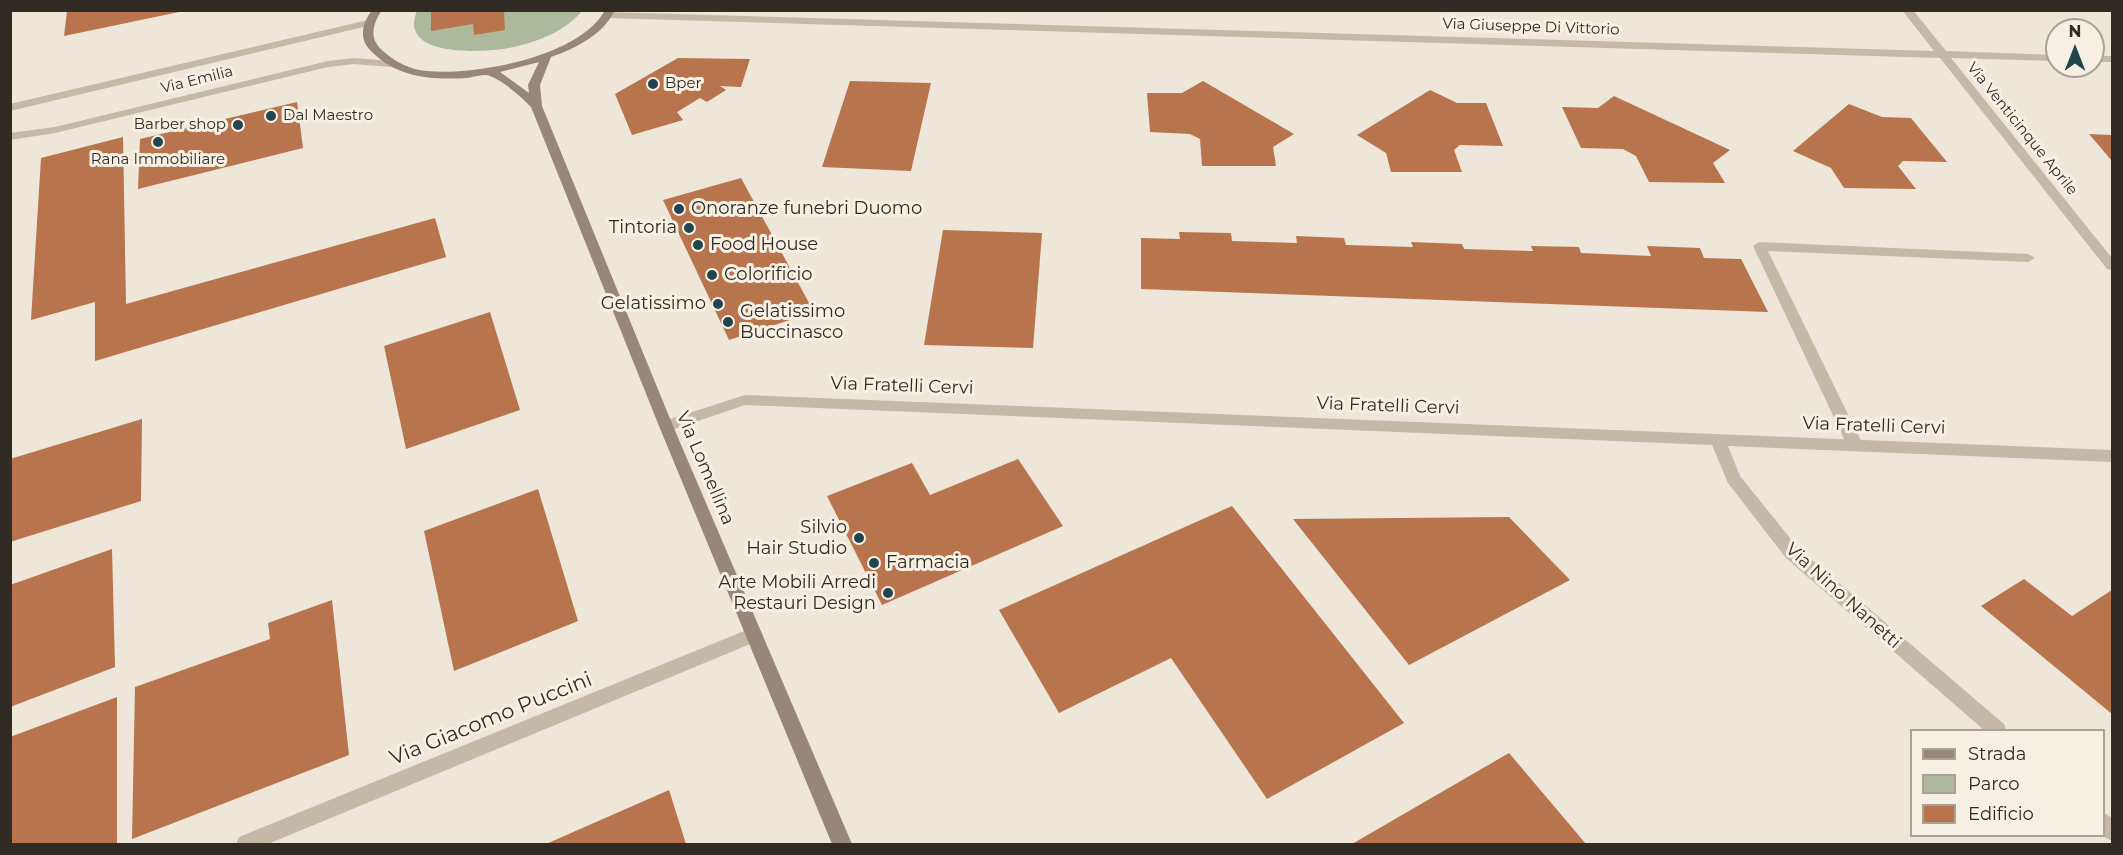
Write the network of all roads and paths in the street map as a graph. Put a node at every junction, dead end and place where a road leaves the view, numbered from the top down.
1 (377, 10) edge
2 (1907, 10) edge
3 (609, 13) edge
4 (368, 23) junction
5 (1943, 55) junction
6 (546, 57) junction
7 (2045, 58) edge
8 (391, 64) junction
9 (492, 72) junction
10 (536, 106) junction
11 (10, 108) edge
12 (10, 137) edge
13 (2028, 258) dead end
14 (2112, 266) edge
15 (666, 426) junction
16 (1717, 440) junction
17 (1855, 445) junction
18 (2112, 456) edge
19 (754, 635) junction
20 (1995, 729) edge
21 (246, 844) edge
22 (842, 844) edge

1 - 4 main road
2 - 5 street, Via Venticinque Aprile
3 - 5 street, Via Giuseppe Di Vittorio
3 - 6 main road
4 - 8 main road
4 - 11 street, Via Emilia
5 - 7 street, Via Giuseppe Di Vittorio
5 - 14 street, Via Venticinque Aprile
6 - 9 main road
6 - 10 main road, Via Lomellina
8 - 9 main road
8 - 12 street, Via Emilia
9 - 10 main road, Via Lomellina
10 - 15 main road, Via Lomellina
13 - 17 street
15 - 16 street, Via Fratelli Cervi
15 - 19 main road, Via Lomellina
16 - 17 street, Via Fratelli Cervi
16 - 20 street, Via Nino Nanetti
17 - 18 street, Via Fratelli Cervi
19 - 21 street, Via Giacomo Puccini
19 - 22 main road, Via Lomellina

